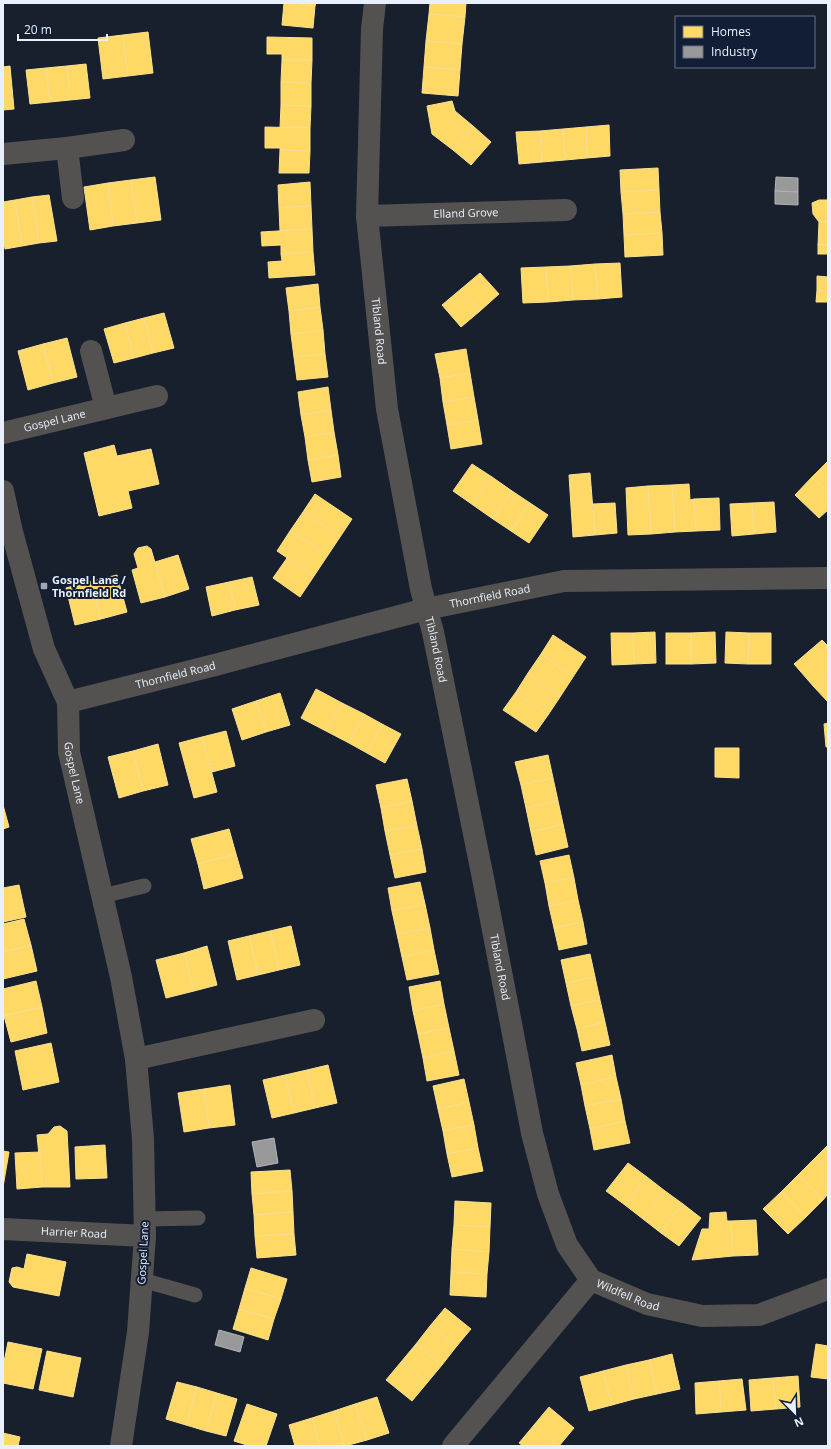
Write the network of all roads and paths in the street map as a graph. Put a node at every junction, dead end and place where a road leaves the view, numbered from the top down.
1 (375, 3) edge
2 (124, 140) dead end
3 (67, 148) junction
4 (3, 154) edge
5 (73, 198) dead end
6 (566, 210) dead end
7 (367, 216) junction
8 (91, 351) dead end
9 (157, 396) dead end
10 (106, 408) junction
11 (3, 433) edge
12 (3, 491) edge
13 (828, 578) edge
14 (426, 609) junction
15 (68, 702) junction
16 (144, 886) dead end
17 (102, 896) junction
18 (314, 1020) dead end
19 (136, 1058) junction
20 (198, 1218) dead end
21 (145, 1227) junction
22 (3, 1230) edge
23 (142, 1280) junction
24 (591, 1280) junction
25 (828, 1289) edge
26 (195, 1295) dead end
27 (121, 1446) edge
28 (454, 1446) edge

1 - 7 street, Tibland Road
2 - 3 street
3 - 4 street
3 - 5 street
6 - 7 street, Elland Grove
7 - 14 street, Tibland Road
8 - 10 street
9 - 10 street, Gospel Lane
10 - 11 street, Gospel Lane
12 - 15 street, Gospel Lane
13 - 14 street, Thornfield Road
14 - 15 street, Thornfield Road
14 - 24 street, Tibland Road
15 - 17 street, Gospel Lane
16 - 17 lane
17 - 19 street, Gospel Lane
18 - 19 street
19 - 21 street, Gospel Lane
20 - 21 lane
21 - 22 street, Harrier Road
21 - 23 street, Gospel Lane
23 - 26 lane
23 - 27 street, Gospel Lane
24 - 25 street, Wildfell Road
24 - 28 street, Wildfell Road

